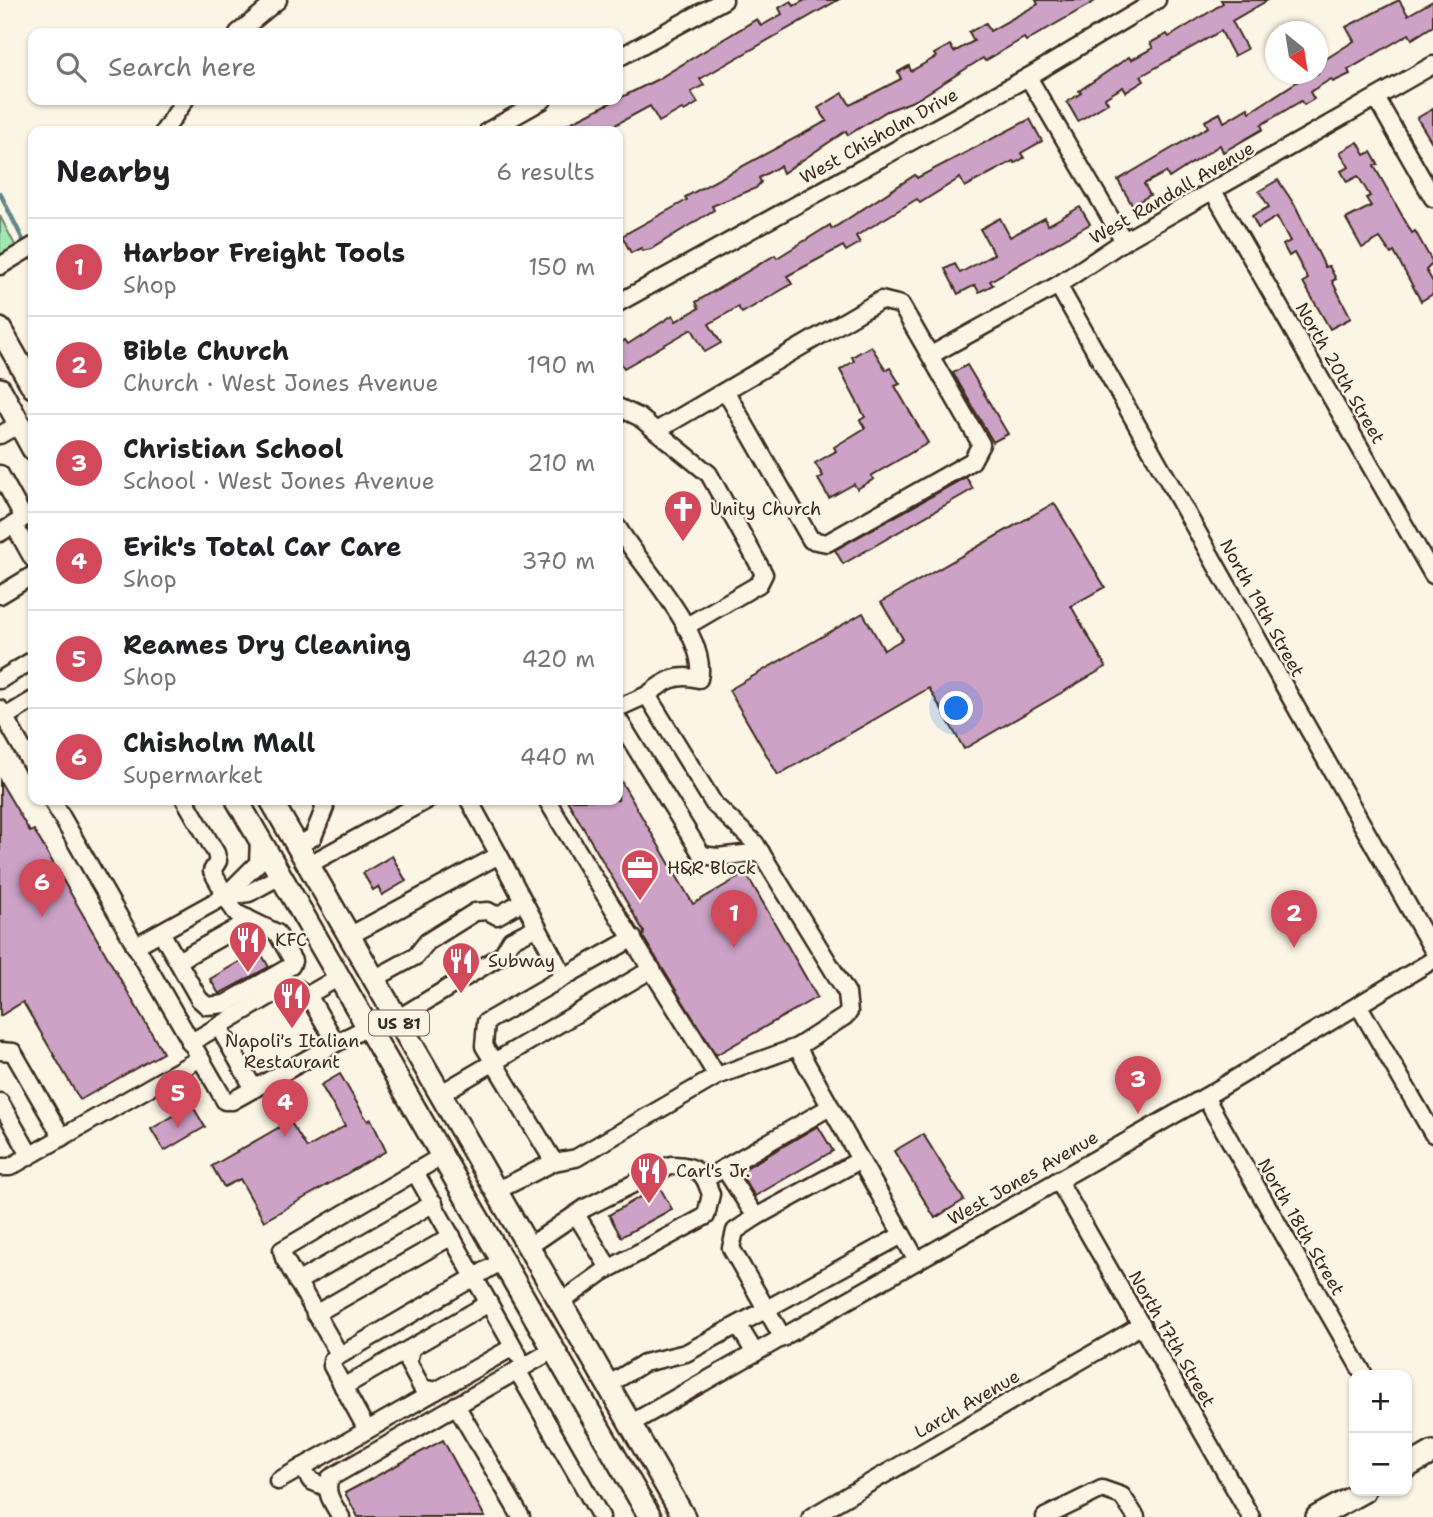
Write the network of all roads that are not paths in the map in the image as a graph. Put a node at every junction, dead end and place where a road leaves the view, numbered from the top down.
1 (278, 0) edge
2 (724, 0) edge
3 (1157, 0) edge
4 (244, 28) edge
5 (623, 55) edge
6 (1433, 65) edge
7 (1028, 77) junction
8 (1376, 98) junction
9 (182, 105) edge
10 (534, 105) edge
11 (167, 126) edge
12 (497, 126) edge
13 (1213, 191) junction
14 (1433, 198) edge
15 (1124, 240) junction
16 (28, 249) edge
17 (0, 266) edge
18 (1058, 285) junction
19 (623, 300) edge
20 (0, 329) edge
21 (931, 355) junction
22 (28, 378) edge
23 (0, 389) edge
24 (726, 392) junction
25 (623, 410) edge
26 (19, 424) junction
27 (656, 431) junction
28 (0, 435) edge
29 (28, 440) edge
30 (0, 474) edge
31 (7, 529) edge
32 (623, 535) edge
33 (28, 553) edge
34 (1433, 575) edge
35 (28, 578) edge
36 (0, 595) edge
37 (685, 627) junction
38 (28, 663) edge
39 (0, 680) edge
40 (647, 695) junction
41 (28, 702) edge
42 (623, 706) edge
43 (2, 713) edge
44 (623, 727) edge
45 (27, 741) edge
46 (55, 805) edge
47 (188, 805) edge
48 (240, 805) edge
49 (274, 805) edge
50 (324, 805) edge
51 (418, 805) edge
52 (472, 805) edge
53 (550, 805) edge
54 (259, 839) junction
55 (297, 846) junction
56 (761, 852) junction
57 (499, 855) junction
58 (308, 865) junction
59 (280, 876) junction
60 (225, 896) junction
61 (523, 901) junction
62 (497, 916) junction
63 (247, 918) junction
64 (537, 927) junction
65 (161, 932) junction
66 (349, 936) junction
67 (633, 938) junction
68 (511, 940) junction
69 (135, 946) junction
70 (1433, 950) edge
71 (1433, 960) edge
72 (178, 961) junction
73 (652, 969) junction
74 (271, 978) junction
75 (339, 978) junction
76 (564, 978) junction
77 (374, 979) junction
78 (285, 987) junction
79 (308, 995) junction
80 (1359, 1006) junction
81 (397, 1019) junction
82 (219, 1027) junction
83 (368, 1027) junction
84 (190, 1043) junction
85 (336, 1043) junction
86 (797, 1047) junction
87 (0, 1051) edge
88 (199, 1059) junction
89 (493, 1063) junction
90 (717, 1076) junction
91 (254, 1089) junction
92 (440, 1094) junction
93 (1205, 1097) junction
94 (0, 1102) edge
95 (830, 1107) junction
96 (1433, 1134) edge
97 (62, 1137) junction
98 (30, 1155) junction
99 (442, 1156) junction
100 (860, 1160) junction
101 (554, 1162) junction
102 (0, 1167) edge
103 (724, 1168) junction
104 (415, 1171) junction
105 (705, 1179) junction
106 (1058, 1180) junction
107 (496, 1191) junction
108 (434, 1203) junction
109 (577, 1216) junction
110 (756, 1217) junction
111 (902, 1235) junction
112 (452, 1236) junction
113 (528, 1247) junction
114 (502, 1261) junction
115 (917, 1261) junction
116 (609, 1268) junction
117 (833, 1273) junction
118 (476, 1278) junction
119 (297, 1282) junction
120 (849, 1300) junction
121 (489, 1303) junction
122 (560, 1303) junction
123 (766, 1309) junction
124 (315, 1314) junction
125 (738, 1325) junction
126 (1142, 1325) junction
127 (783, 1338) junction
128 (513, 1347) junction
129 (411, 1349) junction
130 (553, 1350) junction
131 (755, 1353) junction
132 (339, 1354) junction
133 (393, 1359) junction
134 (521, 1368) junction
135 (1361, 1370) edge
136 (608, 1385) junction
137 (344, 1387) junction
138 (436, 1391) junction
139 (418, 1401) junction
140 (456, 1405) junction
141 (630, 1424) junction
142 (367, 1430) junction
143 (1433, 1452) edge
144 (1412, 1459) edge
145 (654, 1466) junction
146 (302, 1467) junction
147 (278, 1480) dead end
148 (628, 1481) junction
149 (326, 1487) junction
150 (1355, 1496) edge
151 (645, 1515) edge
152 (341, 1517) edge
153 (521, 1517) edge
154 (601, 1517) edge
155 (684, 1517) edge
156 (811, 1517) edge
157 (1045, 1517) edge
158 (1136, 1517) edge
159 (1251, 1517) edge
160 (1317, 1517) edge

1 - 4 street
2 - 5 street
3 - 7 street, West Chisholm Drive
6 - 8 street, West Randall Avenue
7 - 15 street
7 - 19 street, West Chisholm Drive
8 - 13 street, West Randall Avenue
8 - 14 street
9 - 11 street
10 - 12 street
13 - 15 street, West Randall Avenue
13 - 34 street, North 20th Street
15 - 18 street, West Randall Avenue
16 - 17 street
18 - 21 street, West Randall Avenue
18 - 70 street, North 19th Street
20 - 22 main road
21 - 24 street
21 - 24 street
23 - 26 main road
24 - 27 street
25 - 27 street
26 - 28 street
26 - 29 main road
27 - 37 street
30 - 31 street
31 - 33 street
32 - 37 street
35 - 36 street
37 - 40 street
38 - 39 street
40 - 42 street
40 - 56 street
41 - 43 street
43 - 45 street
44 - 56 street
46 - 69 street
47 - 60 street
48 - 54 main road, US 81
49 - 55 main road, US 81
50 - 55 street
51 - 58 street
52 - 57 street
53 - 67 street
54 - 59 main road, US 81
54 - 60 street
55 - 58 main road, US 81
56 - 86 street
57 - 61 street
57 - 66 street
58 - 66 main road, US 81
59 - 60 street
59 - 75 main road, US 81
60 - 63 street
60 - 65 street
61 - 62 street
61 - 64 street
62 - 68 street
62 - 77 street
63 - 72 street
63 - 74 street
64 - 68 street
64 - 76 street
65 - 69 street
65 - 72 street
66 - 77 main road, US 81
67 - 73 street
67 - 76 street
68 - 81 street
69 - 84 street
71 - 80 street, West Jones Avenue
72 - 74 street
73 - 89 street
73 - 90 street
74 - 78 street
75 - 79 street
75 - 83 main road, US 81
76 - 89 street
77 - 81 main road, US 81
78 - 79 street
78 - 82 street
79 - 85 street
80 - 93 street, West Jones Avenue
80 - 96 street
81 - 92 main road, US 81
82 - 84 street
82 - 91 street
83 - 85 street
83 - 99 main road, US 81
84 - 88 street
85 - 91 street
86 - 90 street
86 - 95 street
87 - 97 street
88 - 91 street
88 - 97 street
89 - 92 street
89 - 101 street
90 - 101 street
92 - 107 main road, US 81
93 - 106 street, West Jones Avenue
93 - 135 street, North 18th Street
94 - 98 street
95 - 100 street
95 - 103 street
97 - 98 street
98 - 102 street
99 - 104 street
99 - 114 main road, US 81
100 - 110 street
100 - 111 street
101 - 107 street
103 - 105 street
103 - 110 street
104 - 108 street
104 - 119 street
105 - 109 street
105 - 116 street
106 - 115 street, West Jones Avenue
106 - 126 street, North 17th Street
107 - 113 main road, US 81
108 - 112 street
108 - 119 street
109 - 113 street
109 - 116 street
110 - 123 street
111 - 115 street
111 - 117 street
112 - 118 street
112 - 124 street
113 - 114 main road
113 - 122 main road, US 81
114 - 118 street
114 - 130 main road, US 81
115 - 120 street, West Jones Avenue
116 - 122 street
117 - 120 street
117 - 123 street
118 - 121 street
118 - 132 street
119 - 124 street
120 - 127 street, West Jones Avenue
121 - 128 street
121 - 129 street
122 - 136 main road, US 81
123 - 125 street
123 - 127 street
124 - 132 street
125 - 131 street
125 - 136 street
126 - 156 street, Larch Avenue
126 - 159 street, North 17th Street
127 - 131 street, West Jones Avenue
128 - 134 street
128 - 138 street
129 - 133 street
129 - 138 street
130 - 134 street
130 - 148 main road, US 81
131 - 141 street, West Jones Avenue
132 - 137 street
133 - 137 street
133 - 139 street
134 - 140 street
134 - 154 street
136 - 141 main road, US 81
137 - 142 street
138 - 139 street
139 - 142 street
140 - 149 street
140 - 153 street
141 - 145 main road, US 81
142 - 146 street
143 - 144 main road
145 - 148 main road
145 - 155 main road, US 81
146 - 147 street
146 - 149 street
148 - 151 main road, US 81
149 - 152 street
150 - 160 main road
157 - 158 street

